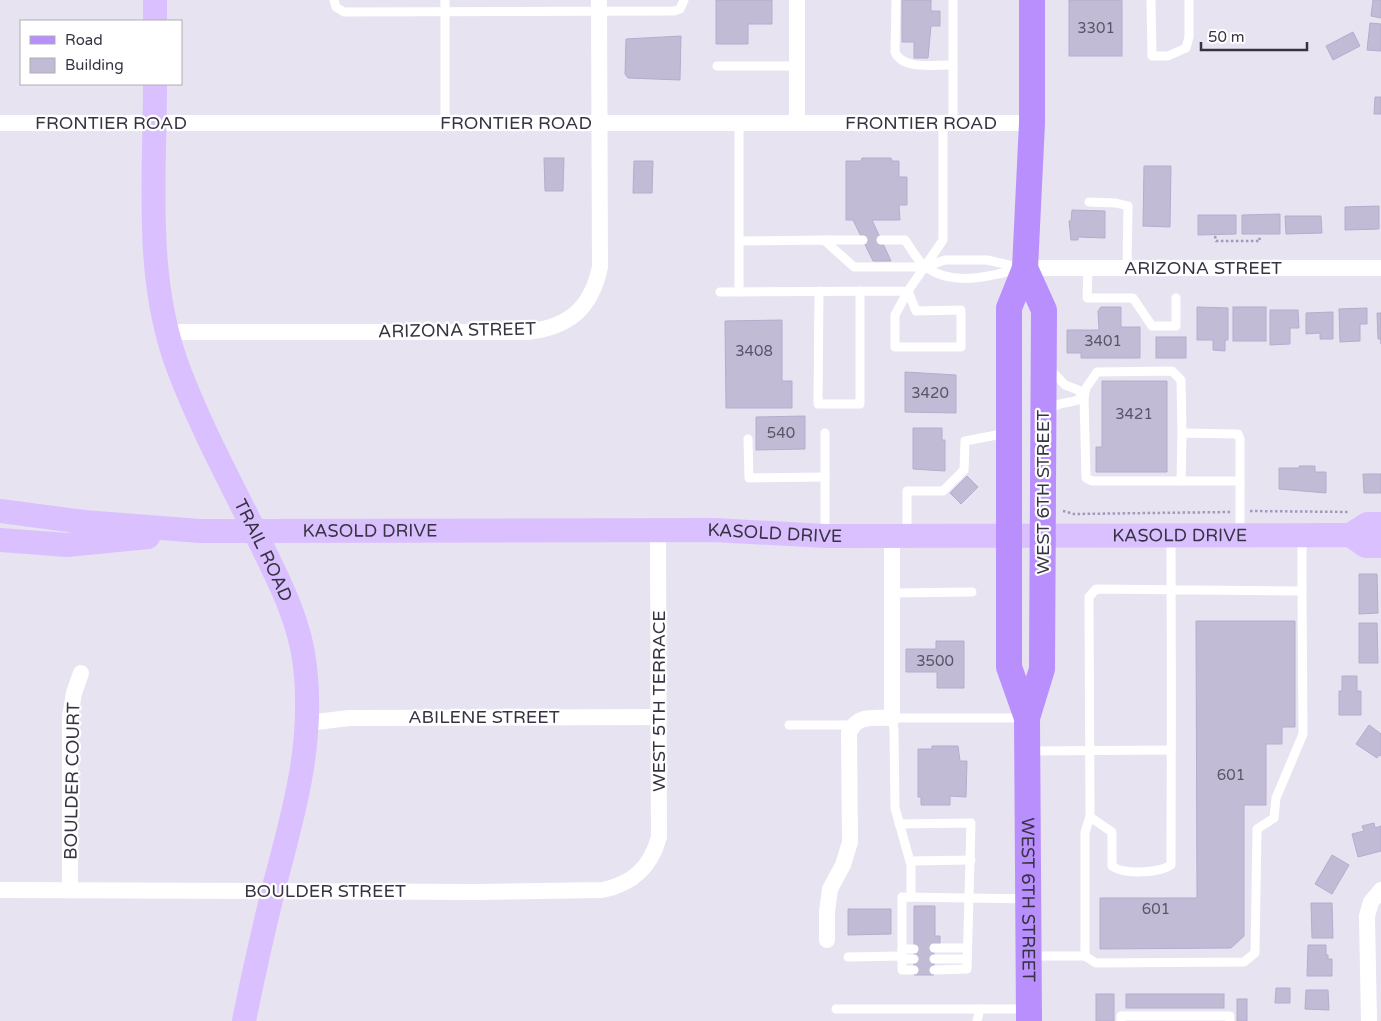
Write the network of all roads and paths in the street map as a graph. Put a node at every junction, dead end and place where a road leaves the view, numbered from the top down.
1 (155, 0) edge
2 (334, 0) edge
3 (445, 0) edge
4 (684, 0) edge
5 (797, 0) edge
6 (896, 0) edge
7 (953, 0) edge
8 (1032, 0) edge
9 (1151, 0) edge
10 (1189, 0) edge
11 (599, 6) edge
12 (445, 12) junction
13 (155, 20) edge
14 (953, 65) junction
15 (717, 66) dead end
16 (797, 66) junction
17 (155, 85) edge
18 (0, 123) edge
19 (155, 123) junction
20 (445, 123) junction
21 (599, 123) junction
22 (739, 123) junction
23 (797, 123) junction
24 (948, 123) junction
25 (1032, 123) junction
26 (1090, 202) dead end
27 (1215, 236) dead end
28 (1259, 236) dead end
29 (824, 240) junction
30 (863, 240) dead end
31 (881, 240) dead end
32 (739, 241) junction
33 (925, 267) junction
34 (1025, 268) junction
35 (1088, 268) junction
36 (1127, 268) junction
37 (1381, 268) edge
38 (819, 291) junction
39 (860, 291) junction
40 (908, 291) junction
41 (720, 292) dead end
42 (739, 292) junction
43 (1176, 298) dead end
44 (167, 332) junction
45 (1044, 360) junction
46 (1084, 397) junction
47 (1044, 414) junction
48 (825, 433) dead end
49 (1009, 433) junction
50 (1182, 433) junction
51 (748, 439) dead end
52 (825, 477) junction
53 (1181, 481) junction
54 (1240, 481) junction
55 (1059, 507) dead end
56 (0, 511) edge
57 (1240, 511) junction
58 (1353, 512) dead end
59 (1381, 524) edge
60 (200, 530) junction
61 (254, 530) junction
62 (658, 530) junction
63 (1240, 535) junction
64 (1302, 535) junction
65 (1350, 535) junction
66 (825, 536) junction
67 (899, 536) junction
68 (1010, 536) junction
69 (1043, 536) junction
70 (1171, 536) junction
71 (0, 540) edge
72 (1381, 546) edge
73 (1171, 589) junction
74 (1302, 591) junction
75 (972, 592) dead end
76 (892, 593) junction
77 (82, 673) dead end
78 (659, 717) junction
79 (892, 718) junction
80 (1028, 718) junction
81 (308, 723) junction
82 (789, 725) dead end
83 (853, 725) junction
84 (1171, 750) junction
85 (1028, 751) junction
86 (1090, 751) junction
87 (1090, 817) junction
88 (899, 824) junction
89 (971, 860) junction
90 (910, 861) junction
91 (644, 869) joint
92 (0, 890) edge
93 (70, 890) junction
94 (274, 890) junction
95 (1381, 890) edge
96 (911, 897) junction
97 (969, 898) junction
98 (1029, 899) junction
99 (827, 940) dead end
100 (934, 948) dead end
101 (967, 948) junction
102 (914, 949) dead end
103 (902, 955) junction
104 (1029, 956) junction
105 (1085, 956) junction
106 (848, 957) dead end
107 (914, 959) dead end
108 (934, 959) dead end
109 (967, 959) junction
110 (914, 970) dead end
111 (934, 970) dead end
112 (836, 1009) dead end
113 (980, 1009) junction
114 (1029, 1015) edge
115 (244, 1021) edge
116 (977, 1021) edge
117 (1121, 1021) edge
118 (1230, 1021) edge
119 (1369, 1021) edge

1 - 13 main road
2 - 12 lane
3 - 12 lane
4 - 11 lane
5 - 16 street
6 - 14 lane
7 - 14 lane
8 - 25 main road, WEST 6TH STREET
9 - 10 lane
11 - 12 lane
11 - 21 street, ARIZONA STREET
12 - 20 lane
14 - 24 lane
15 - 16 lane
16 - 23 street
17 - 19 main road, TRAIL ROAD
18 - 19 street, FRONTIER ROAD
19 - 20 street, FRONTIER ROAD
19 - 44 main road, TRAIL ROAD
20 - 21 street, FRONTIER ROAD
21 - 22 street, FRONTIER ROAD
21 - 44 street, ARIZONA STREET
22 - 23 street, FRONTIER ROAD
22 - 32 lane
23 - 24 street, FRONTIER ROAD
24 - 25 street, FRONTIER ROAD
24 - 33 lane
25 - 34 main road, WEST 6TH STREET
26 - 36 lane
27 - 28 path
29 - 30 lane
29 - 32 lane
29 - 33 lane
31 - 33 lane
32 - 42 lane
33 - 34 lane
33 - 34 lane
33 - 40 lane
34 - 35 street, ARIZONA STREET
34 - 45 main road, WEST 6TH STREET
34 - 49 main road, WEST 6TH STREET
35 - 36 street, ARIZONA STREET
35 - 43 lane
36 - 37 street, ARIZONA STREET
38 - 39 lane
38 - 39 lane
38 - 42 lane
39 - 40 lane
40 - 40 lane
41 - 42 lane
44 - 61 main road, TRAIL ROAD
45 - 46 lane
45 - 47 main road, WEST 6TH STREET
46 - 47 lane
46 - 50 lane
46 - 53 lane
47 - 69 main road, WEST 6TH STREET
48 - 52 lane
49 - 67 lane
49 - 68 main road, WEST 6TH STREET
50 - 53 lane
50 - 54 lane
51 - 52 lane
52 - 66 lane
53 - 54 lane
54 - 57 lane
55 - 57 path
56 - 60 main road, KASOLD DRIVE
57 - 58 path
57 - 63 lane
59 - 65 main road, KASOLD DRIVE
60 - 61 main road, KASOLD DRIVE
60 - 71 main road, KASOLD DRIVE
61 - 62 main road, KASOLD DRIVE
61 - 81 main road, TRAIL ROAD
62 - 66 main road, KASOLD DRIVE
62 - 78 street, WEST 5TH TERRACE
63 - 64 main road, KASOLD DRIVE
63 - 70 main road, KASOLD DRIVE
64 - 65 main road, KASOLD DRIVE
64 - 74 lane
65 - 72 main road, KASOLD DRIVE
66 - 67 main road, KASOLD DRIVE
67 - 68 main road, KASOLD DRIVE
67 - 76 street
68 - 69 main road, KASOLD DRIVE
68 - 80 main road, WEST 6TH STREET
69 - 70 main road, KASOLD DRIVE
69 - 80 main road, WEST 6TH STREET
70 - 73 lane
73 - 74 lane
73 - 84 lane
73 - 86 lane
74 - 105 lane
75 - 76 lane
76 - 79 street
77 - 93 street, BOULDER COURT
78 - 81 street, ABILENE STREET
78 - 91 street, WEST 5TH TERRACE
79 - 80 lane
79 - 83 street
79 - 88 lane
80 - 85 main road, WEST 6TH STREET
81 - 94 main road, TRAIL ROAD
82 - 83 lane
83 - 99 street
84 - 86 lane
84 - 87 lane
85 - 86 lane
85 - 98 main road, WEST 6TH STREET
86 - 87 lane
87 - 105 lane
88 - 89 lane
88 - 90 lane
89 - 90 lane
89 - 97 lane
90 - 96 lane
91 - 94 street, BOULDER STREET
92 - 93 street, BOULDER STREET
93 - 94 street, BOULDER STREET
94 - 115 main road, TRAIL ROAD
95 - 119 street
96 - 97 lane
96 - 103 lane
97 - 98 lane
97 - 101 lane
98 - 104 main road, WEST 6TH STREET
100 - 101 lane
101 - 109 lane
102 - 103 lane
103 - 106 lane
103 - 107 lane
103 - 110 lane
104 - 105 lane
104 - 114 main road, WEST 6TH STREET
108 - 109 lane
109 - 111 lane
112 - 113 lane
113 - 114 lane
113 - 116 lane
117 - 118 lane

